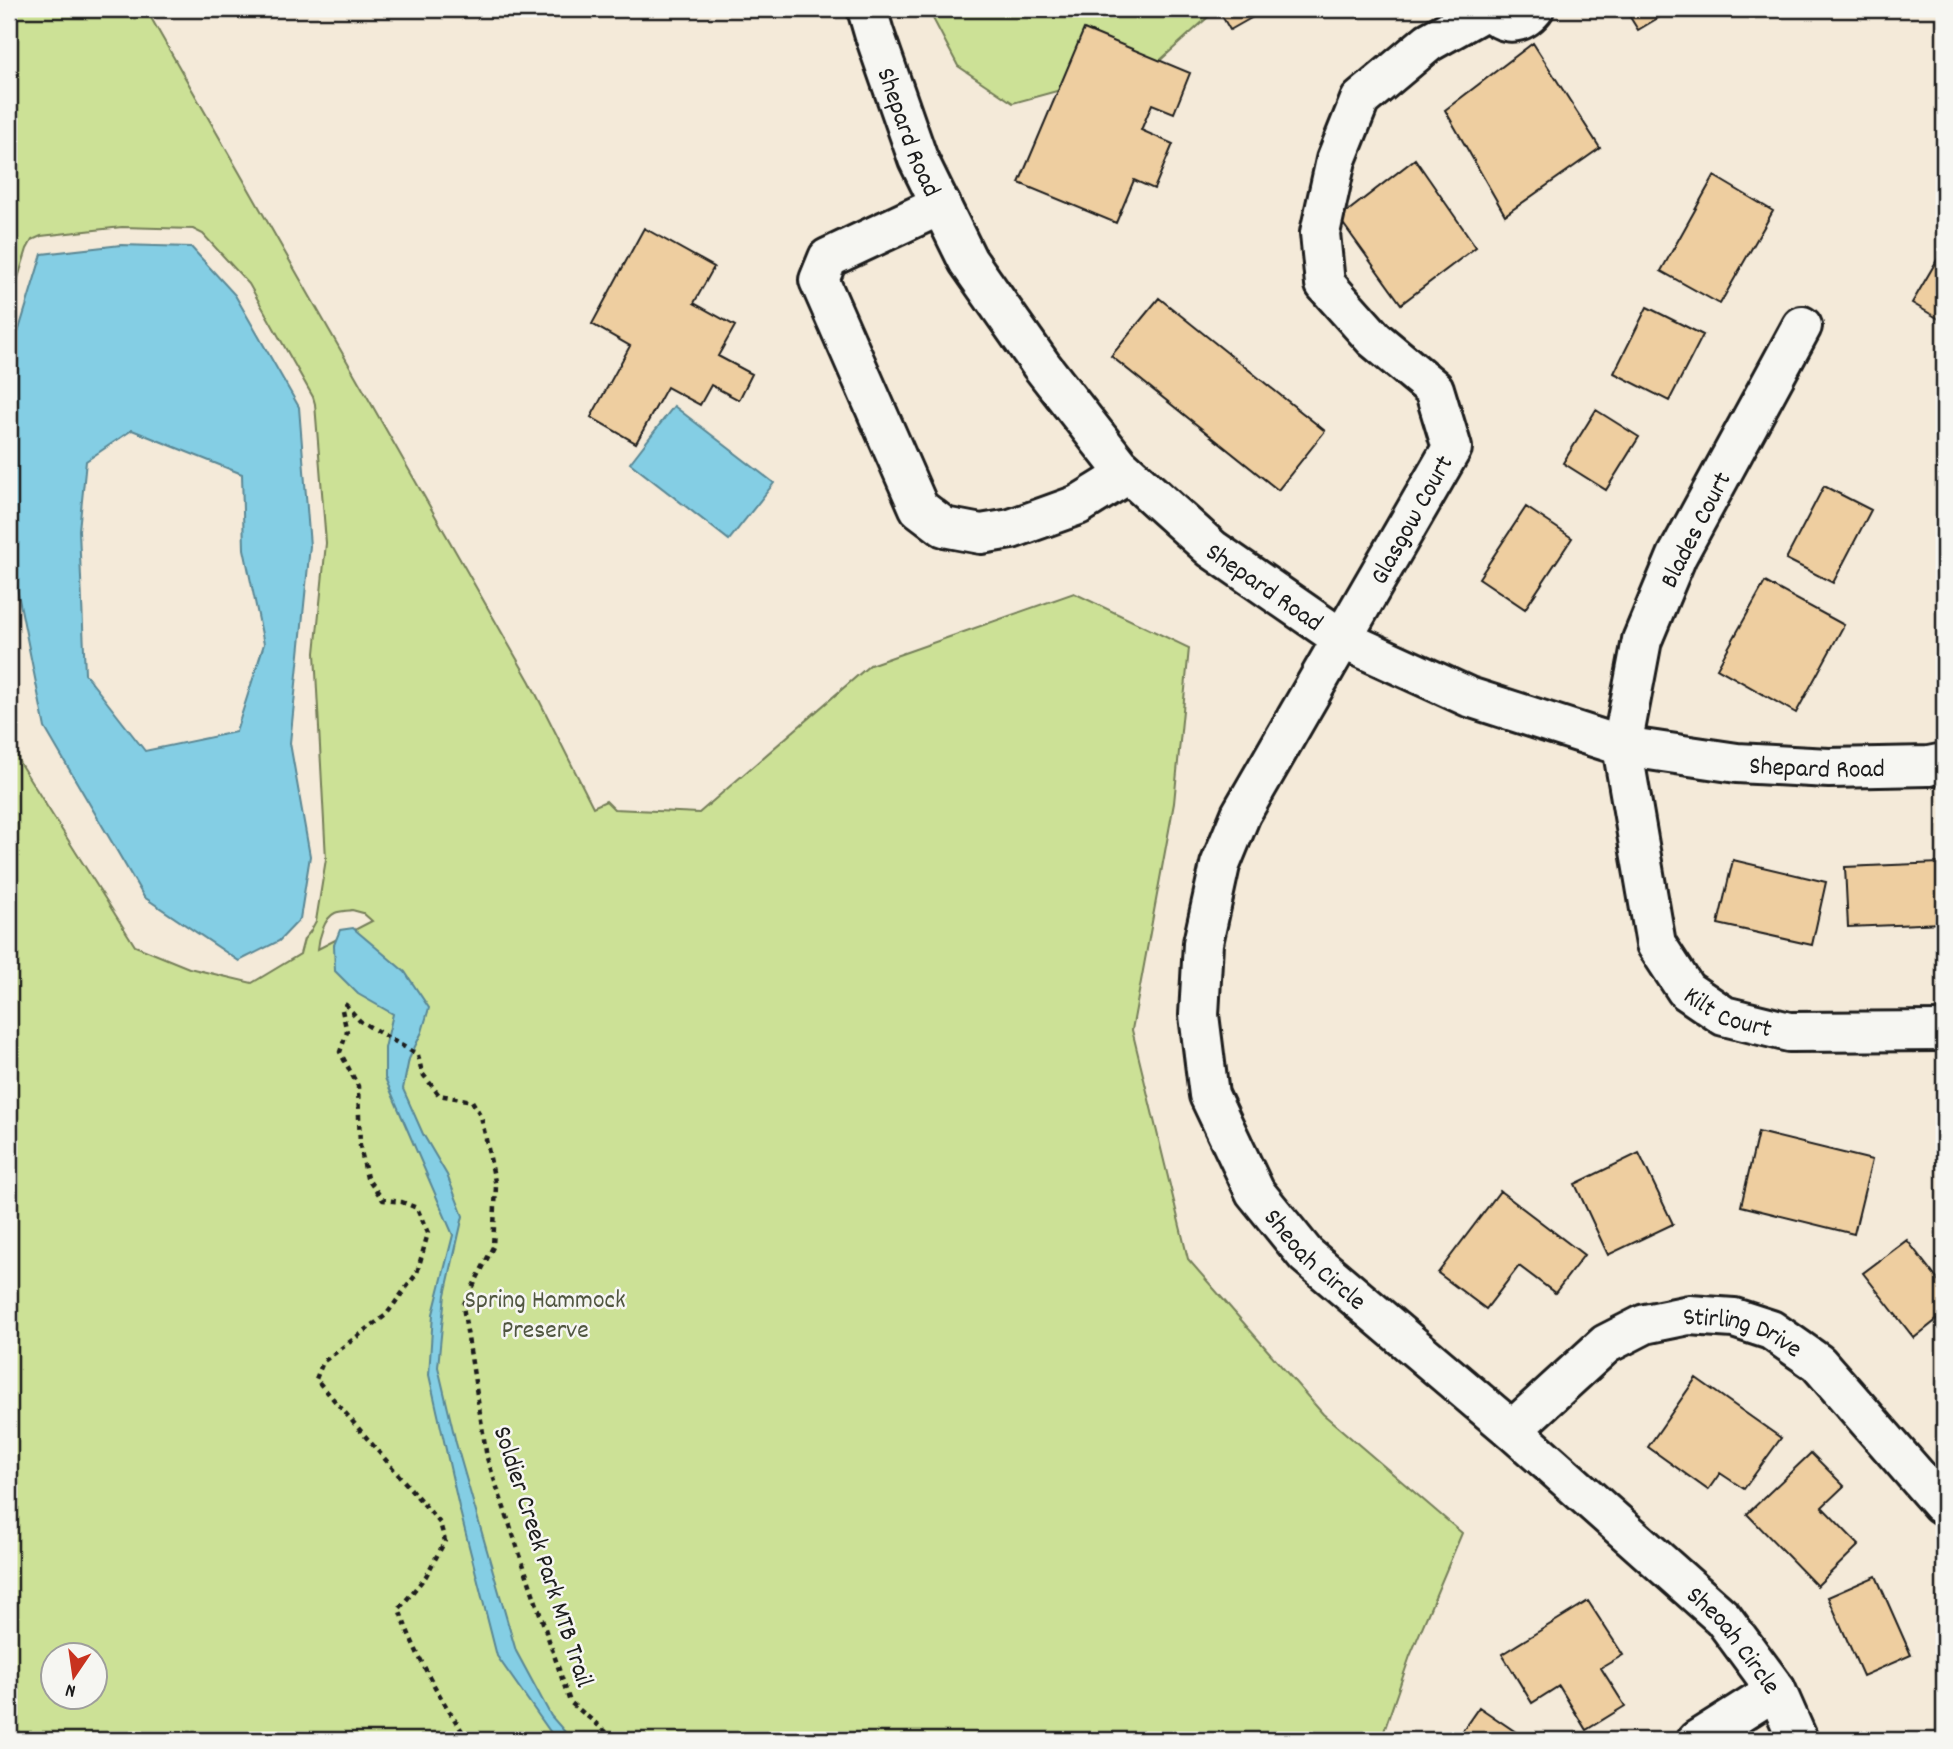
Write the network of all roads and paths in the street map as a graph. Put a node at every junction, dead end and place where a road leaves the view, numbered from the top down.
1 (867, 9) edge
2 (1488, 9) edge
3 (1534, 9) edge
4 (940, 205) junction
5 (1802, 326) dead end
6 (1128, 474) junction
7 (1342, 639) junction
8 (1622, 746) junction
9 (1944, 763) edge
10 (1944, 1031) edge
11 (1512, 1430) junction
12 (1941, 1504) dead end
13 (1776, 1690) junction
14 (468, 1740) edge
15 (616, 1740) edge
16 (1697, 1740) edge
17 (1798, 1740) edge

1 - 4 street, Shepard Road
2 - 3 street, Glasgow Court
2 - 7 street, Glasgow Court
4 - 6 street, Shepard Road
4 - 6 street
5 - 8 street, Blades Court
6 - 7 street, Shepard Road
7 - 8 street, Shepard Road
7 - 11 street, Sheoah Circle
8 - 9 street, Shepard Road
8 - 10 street, Kilt Court
11 - 12 street, Stirling Drive
11 - 13 street, Sheoah Circle
13 - 16 street
13 - 17 street, Sheoah Circle
14 - 15 path, Soldier Creek Park MTB Trail

